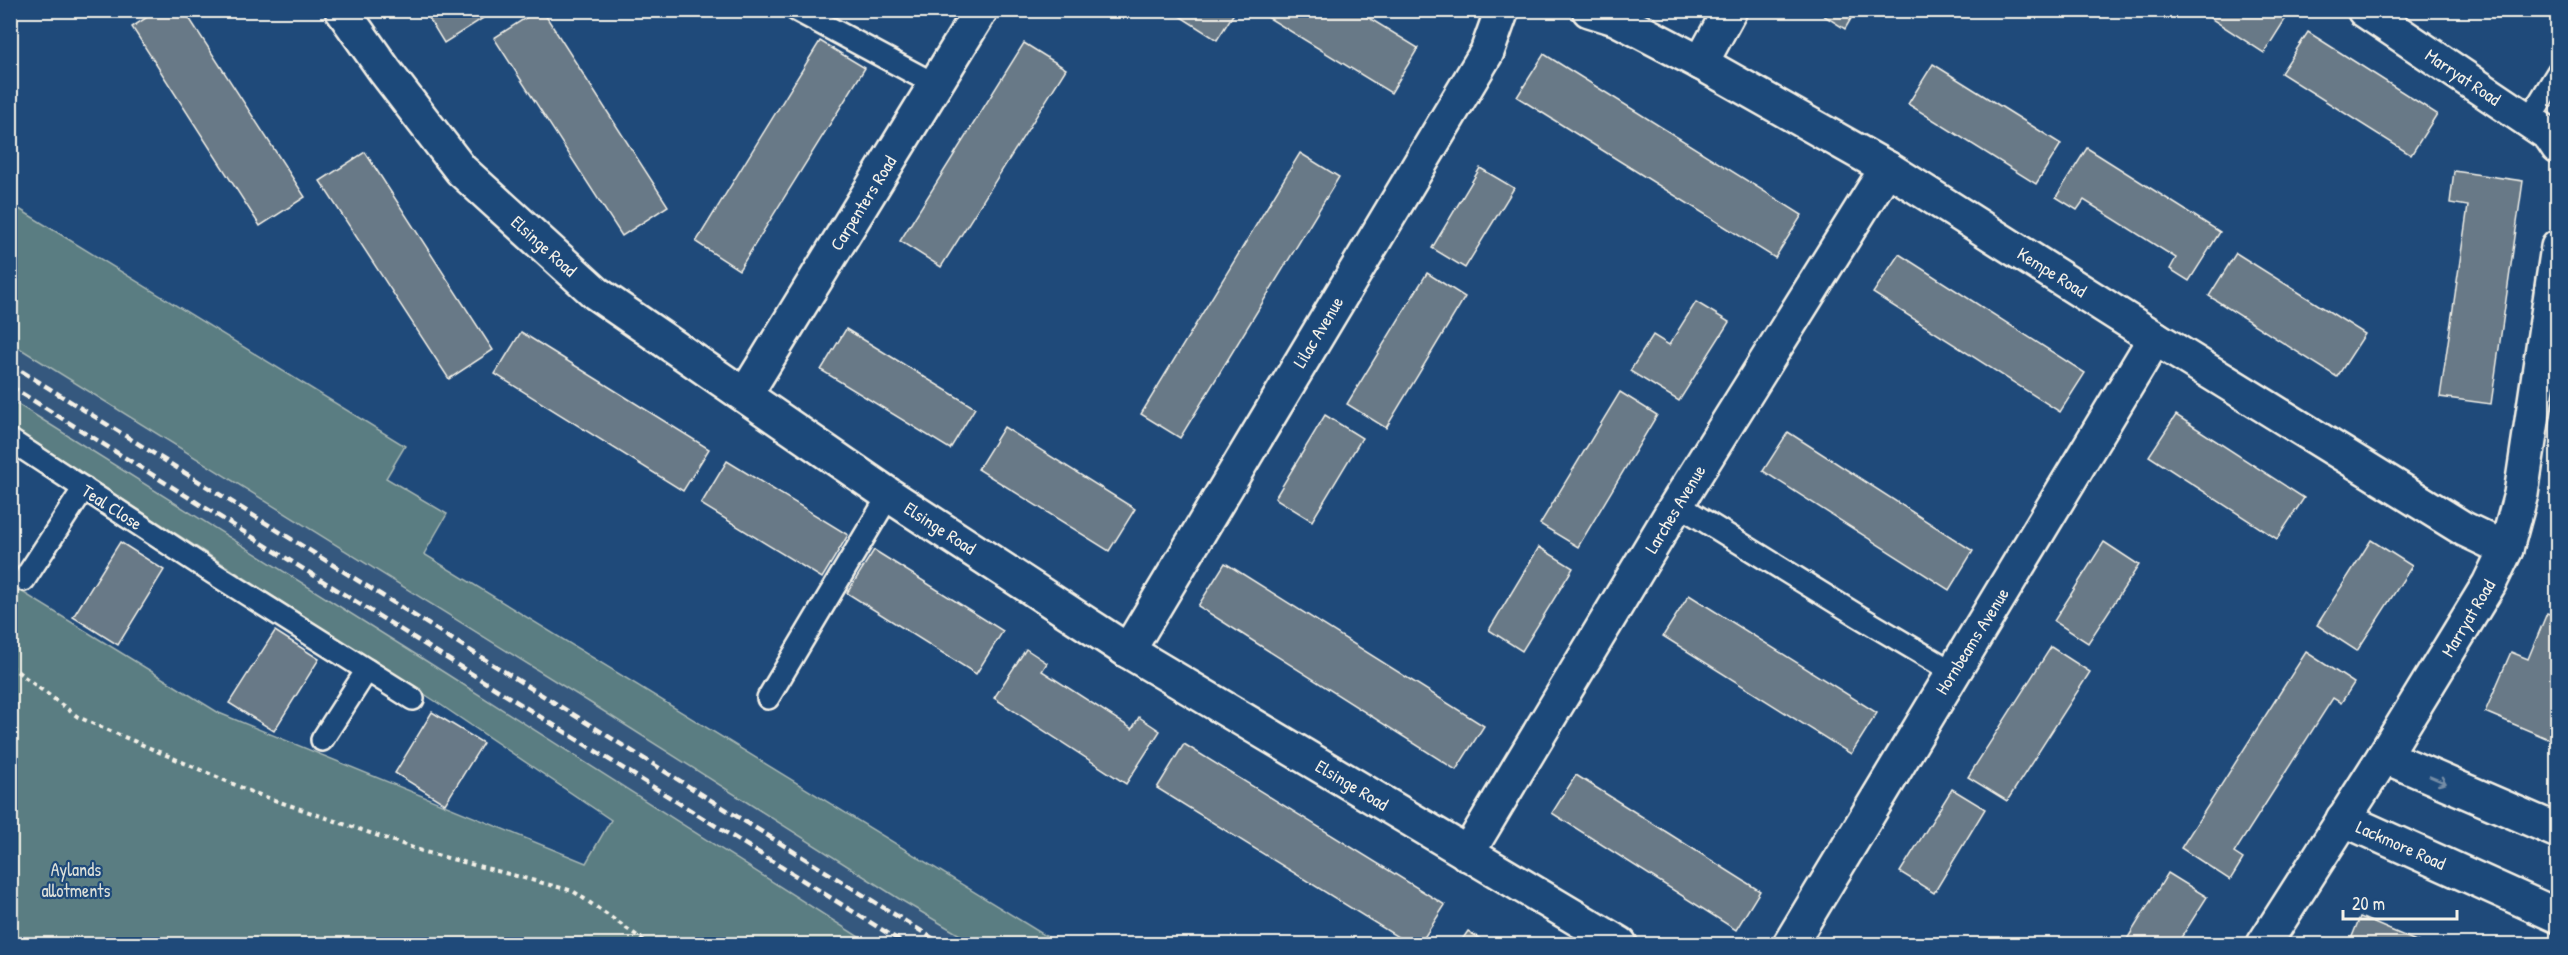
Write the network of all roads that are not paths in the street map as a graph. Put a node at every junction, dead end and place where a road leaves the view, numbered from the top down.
1 (342, 10) edge
2 (796, 10) edge
3 (981, 10) edge
4 (1502, 10) edge
5 (1589, 10) edge
6 (1730, 10) edge
7 (2364, 10) edge
8 (1701, 63) junction
9 (2558, 72) edge
10 (936, 85) junction
11 (2528, 121) junction
12 (2558, 147) edge
13 (1887, 168) junction
14 (2558, 247) edge
15 (2156, 338) junction
16 (745, 395) junction
17 (10, 440) edge
18 (84, 488) junction
19 (889, 495) junction
20 (1677, 504) junction
21 (2506, 549) junction
22 (24, 580) dead end
23 (1128, 651) junction
24 (367, 670) junction
25 (1953, 672) junction
26 (768, 698) dead end
27 (413, 699) dead end
28 (322, 740) dead end
29 (2384, 756) junction
30 (2343, 819) junction
31 (2558, 831) edge
32 (1467, 854) junction
33 (2558, 916) edge
34 (1620, 945) edge
35 (1790, 945) edge
36 (2264, 945) edge

1 - 16 street, Elsinge Road
2 - 10 lane
3 - 10 street, Carpenters Road
4 - 23 street, Lilac Avenue
5 - 8 street, Kempe Road
6 - 8 street
7 - 11 street, Marryat Road
8 - 13 street, Kempe Road
9 - 11 lane
10 - 16 street, Carpenters Road
11 - 12 street, Marryat Road
13 - 15 street, Kempe Road
13 - 20 street, Larches Avenue
14 - 21 street, Marryat Road
15 - 21 street, Kempe Road
15 - 25 street, Hornbeams Avenue
16 - 19 street, Elsinge Road
17 - 18 lane, Teal Close
18 - 22 lane
18 - 24 lane, Teal Close
19 - 23 street, Elsinge Road
19 - 26 lane
20 - 25 lane
20 - 32 street, Larches Avenue
21 - 29 street, Marryat Road
23 - 32 street, Elsinge Road
24 - 27 lane, Teal Close
24 - 28 lane
25 - 35 street, Hornbeams Avenue
29 - 30 street, Marryat Road
29 -> 31 street
30 - 33 street, Lackmore Road
30 - 36 street, Marryat Road
32 - 34 street, Elsinge Road

